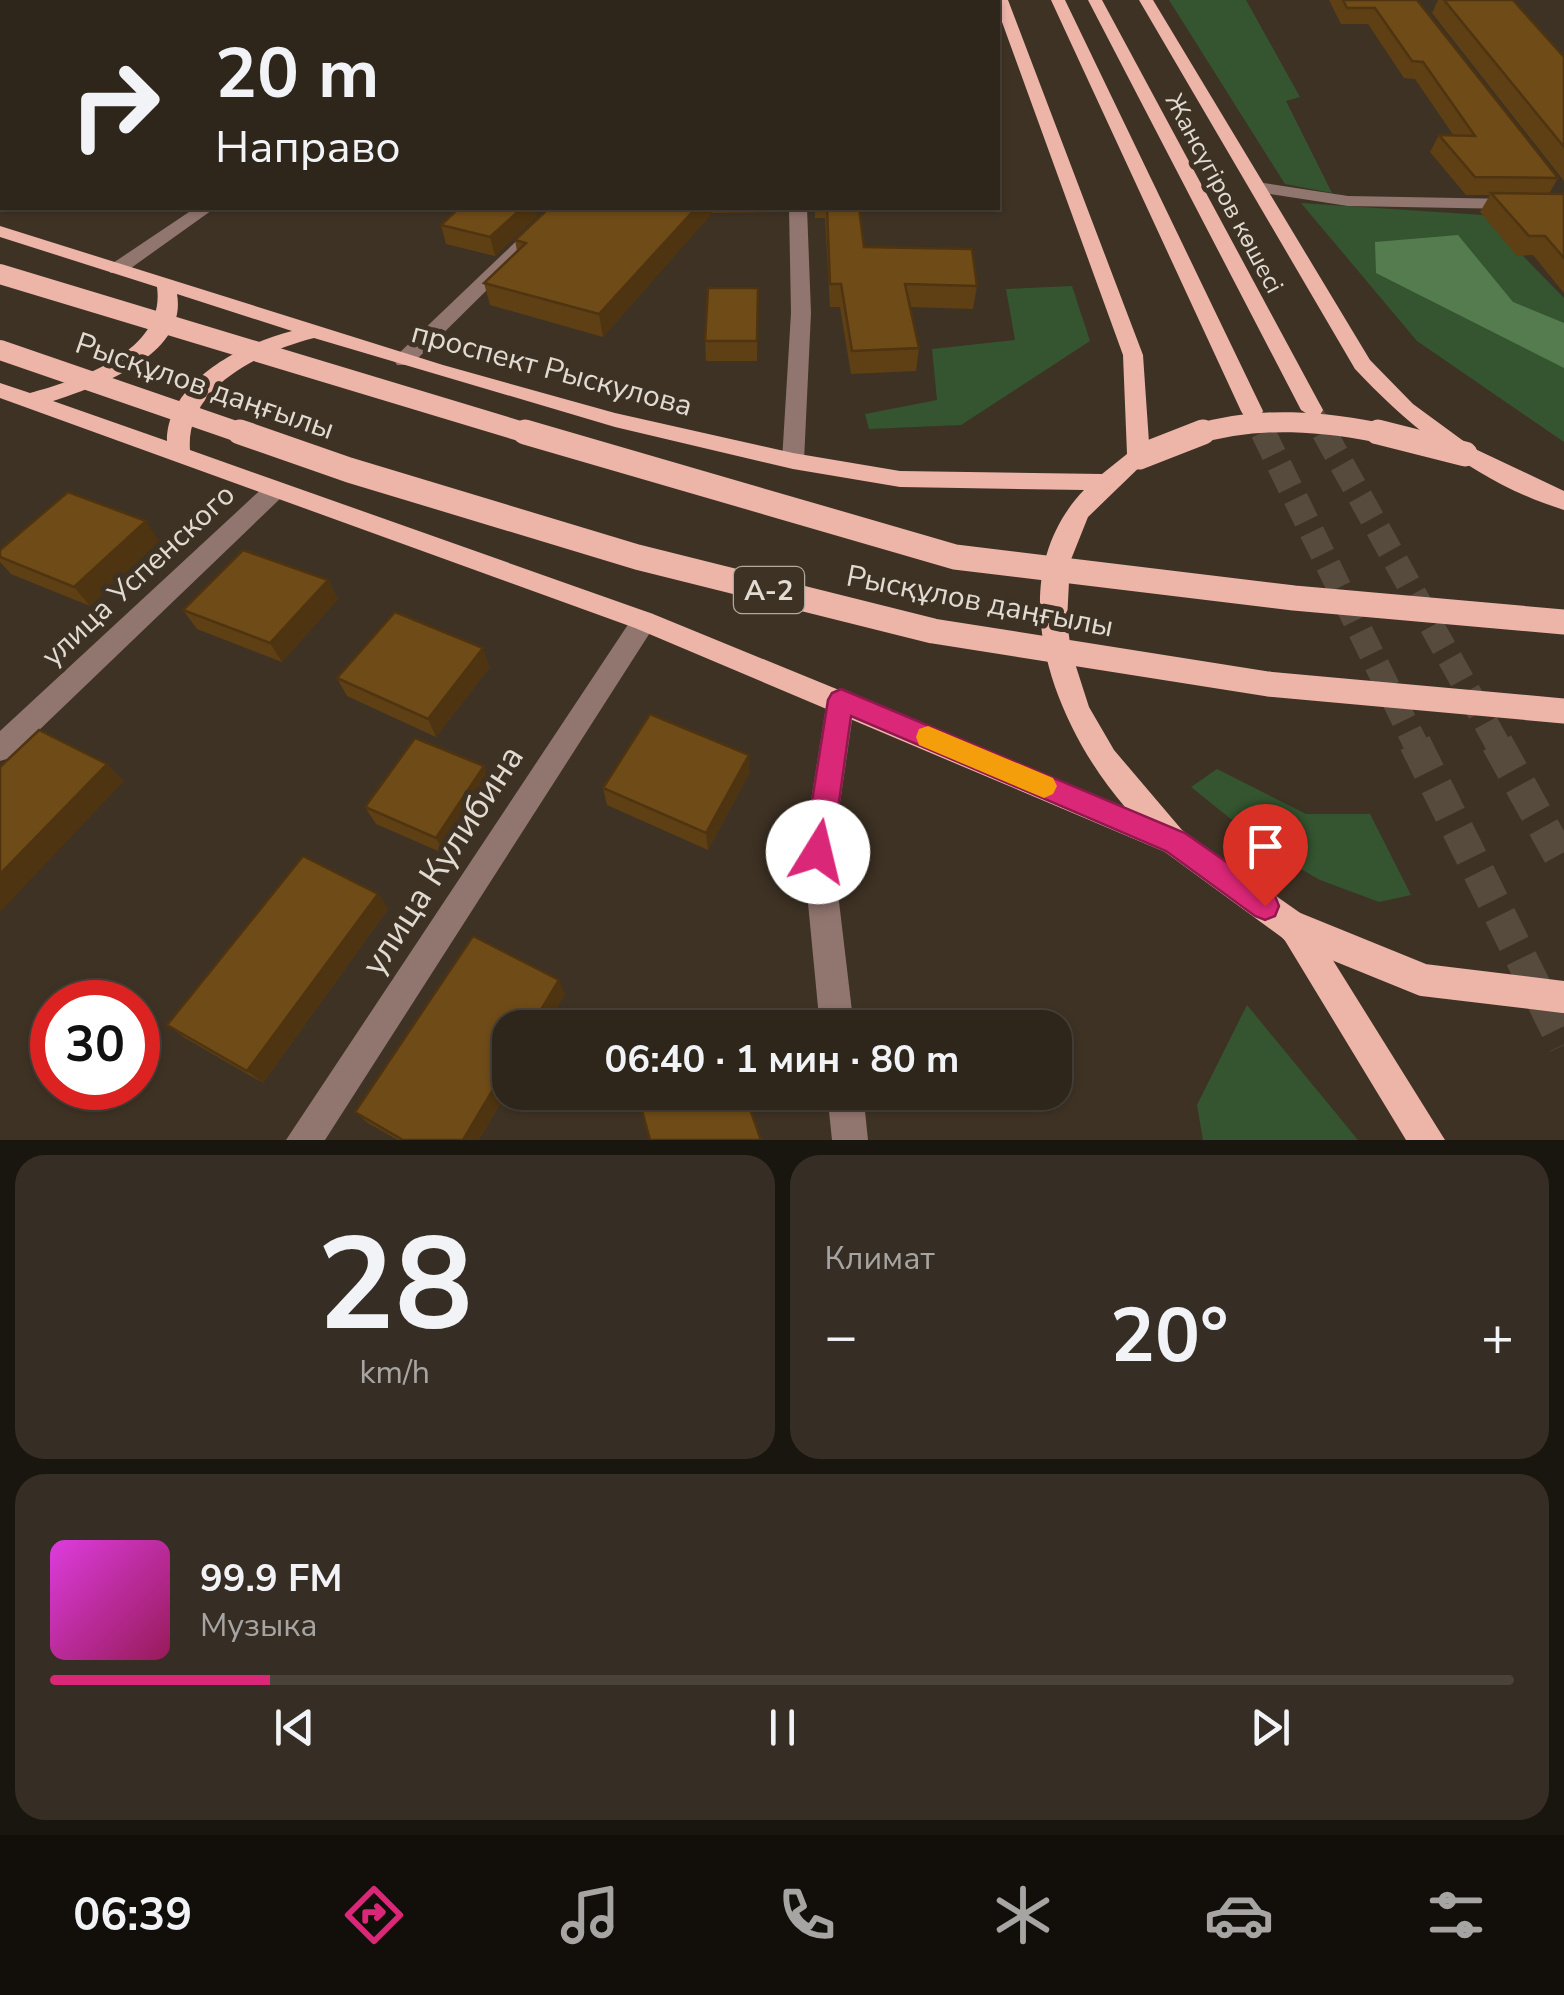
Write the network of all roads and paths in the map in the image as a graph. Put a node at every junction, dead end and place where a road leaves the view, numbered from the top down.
1 (1001, 0) edge
2 (1058, 0) edge
3 (1095, 0) edge
4 (1146, 0) edge
5 (1552, 184) edge
6 (1257, 187) junction
7 (1564, 202) edge
8 (203, 210) edge
9 (558, 210) edge
10 (798, 210) edge
11 (0, 231) edge
12 (117, 269) junction
13 (0, 274) edge
14 (166, 286) junction
15 (314, 332) junction
16 (0, 350) edge
17 (404, 360) junction
18 (0, 390) edge
19 (28, 401) junction
20 (1312, 410) tunnel mouth
21 (1252, 411) tunnel mouth
22 (1465, 454) junction
23 (179, 456) junction
24 (1139, 457) junction
25 (792, 461) junction
26 (1104, 482) junction
27 (276, 489) junction
28 (1564, 501) edge
29 (644, 621) junction
30 (1564, 622) edge
31 (841, 700) junction
32 (1564, 711) edge
33 (0, 748) edge
34 (1176, 842) junction
35 (1295, 928) junction
36 (1564, 996) edge
37 (836, 1010) edge
38 (847, 1110) edge
39 (304, 1140) edge
40 (850, 1140) edge
41 (1427, 1140) edge

1 - 24 main road
2 - 21 main road
3 - 20 main road, Жансүгіров көшесі
4 - 6 main road
5 - 7 street
6 - 7 street
6 - 22 main road
8 - 12 street
9 - 17 street
10 - 25 street
11 - 12 main road, проспект Рыскулова
12 - 14 main road, проспект Рыскулова
13 - 30 main road, Рысқұлов даңғылы, bridge
14 - 15 main road, проспект Рыскулова
14 - 19 main road
15 - 17 main road, проспект Рыскулова
15 - 23 main road
16 - 32 main road, Рысқұлов даңғылы / A-2, bridge
17 - 25 main road, проспект Рыскулова
18 - 19 main road
19 - 23 main road
22 - 24 main road, bridge
22 - 28 main road
23 - 27 main road
24 - 26 main road
25 - 26 main road, проспект Рыскулова
26 - 34 main road
27 - 29 main road
27 - 33 street, улица Успенского
29 - 31 main road
29 - 39 street, улица Кулибина
31 - 34 main road
31 - 37 street
34 - 35 main road
35 - 36 main road, bridge
35 - 41 main road
38 - 40 street

